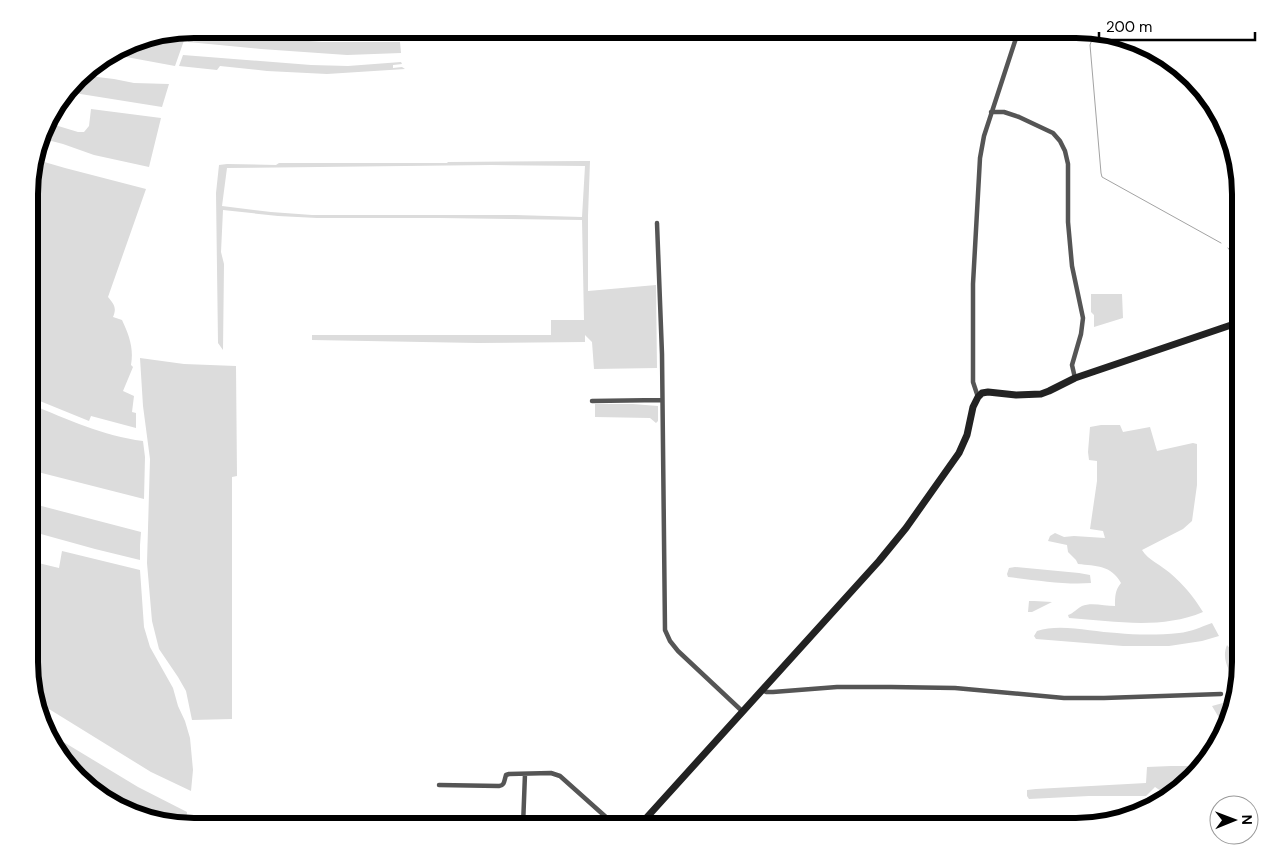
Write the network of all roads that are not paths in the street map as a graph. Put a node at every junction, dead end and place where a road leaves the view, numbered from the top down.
1 (1016, 38) edge
2 (991, 112) junction
3 (657, 223) dead end
4 (1231, 325) edge
5 (1075, 378) junction
6 (978, 396) junction
7 (662, 400) junction
8 (592, 401) dead end
9 (762, 689) junction
10 (1221, 694) dead end
11 (742, 711) junction
12 (525, 774) junction
13 (439, 785) dead end
14 (647, 817) edge
15 (523, 818) edge
16 (607, 818) edge

1 - 2 street
2 - 5 street
2 - 6 street
3 - 7 street
4 - 5 street
5 - 6 street
6 - 9 street
7 - 8 street
7 - 11 street
9 - 10 street
9 - 11 street
11 - 14 street
12 - 13 street
12 - 15 street
12 - 16 street

